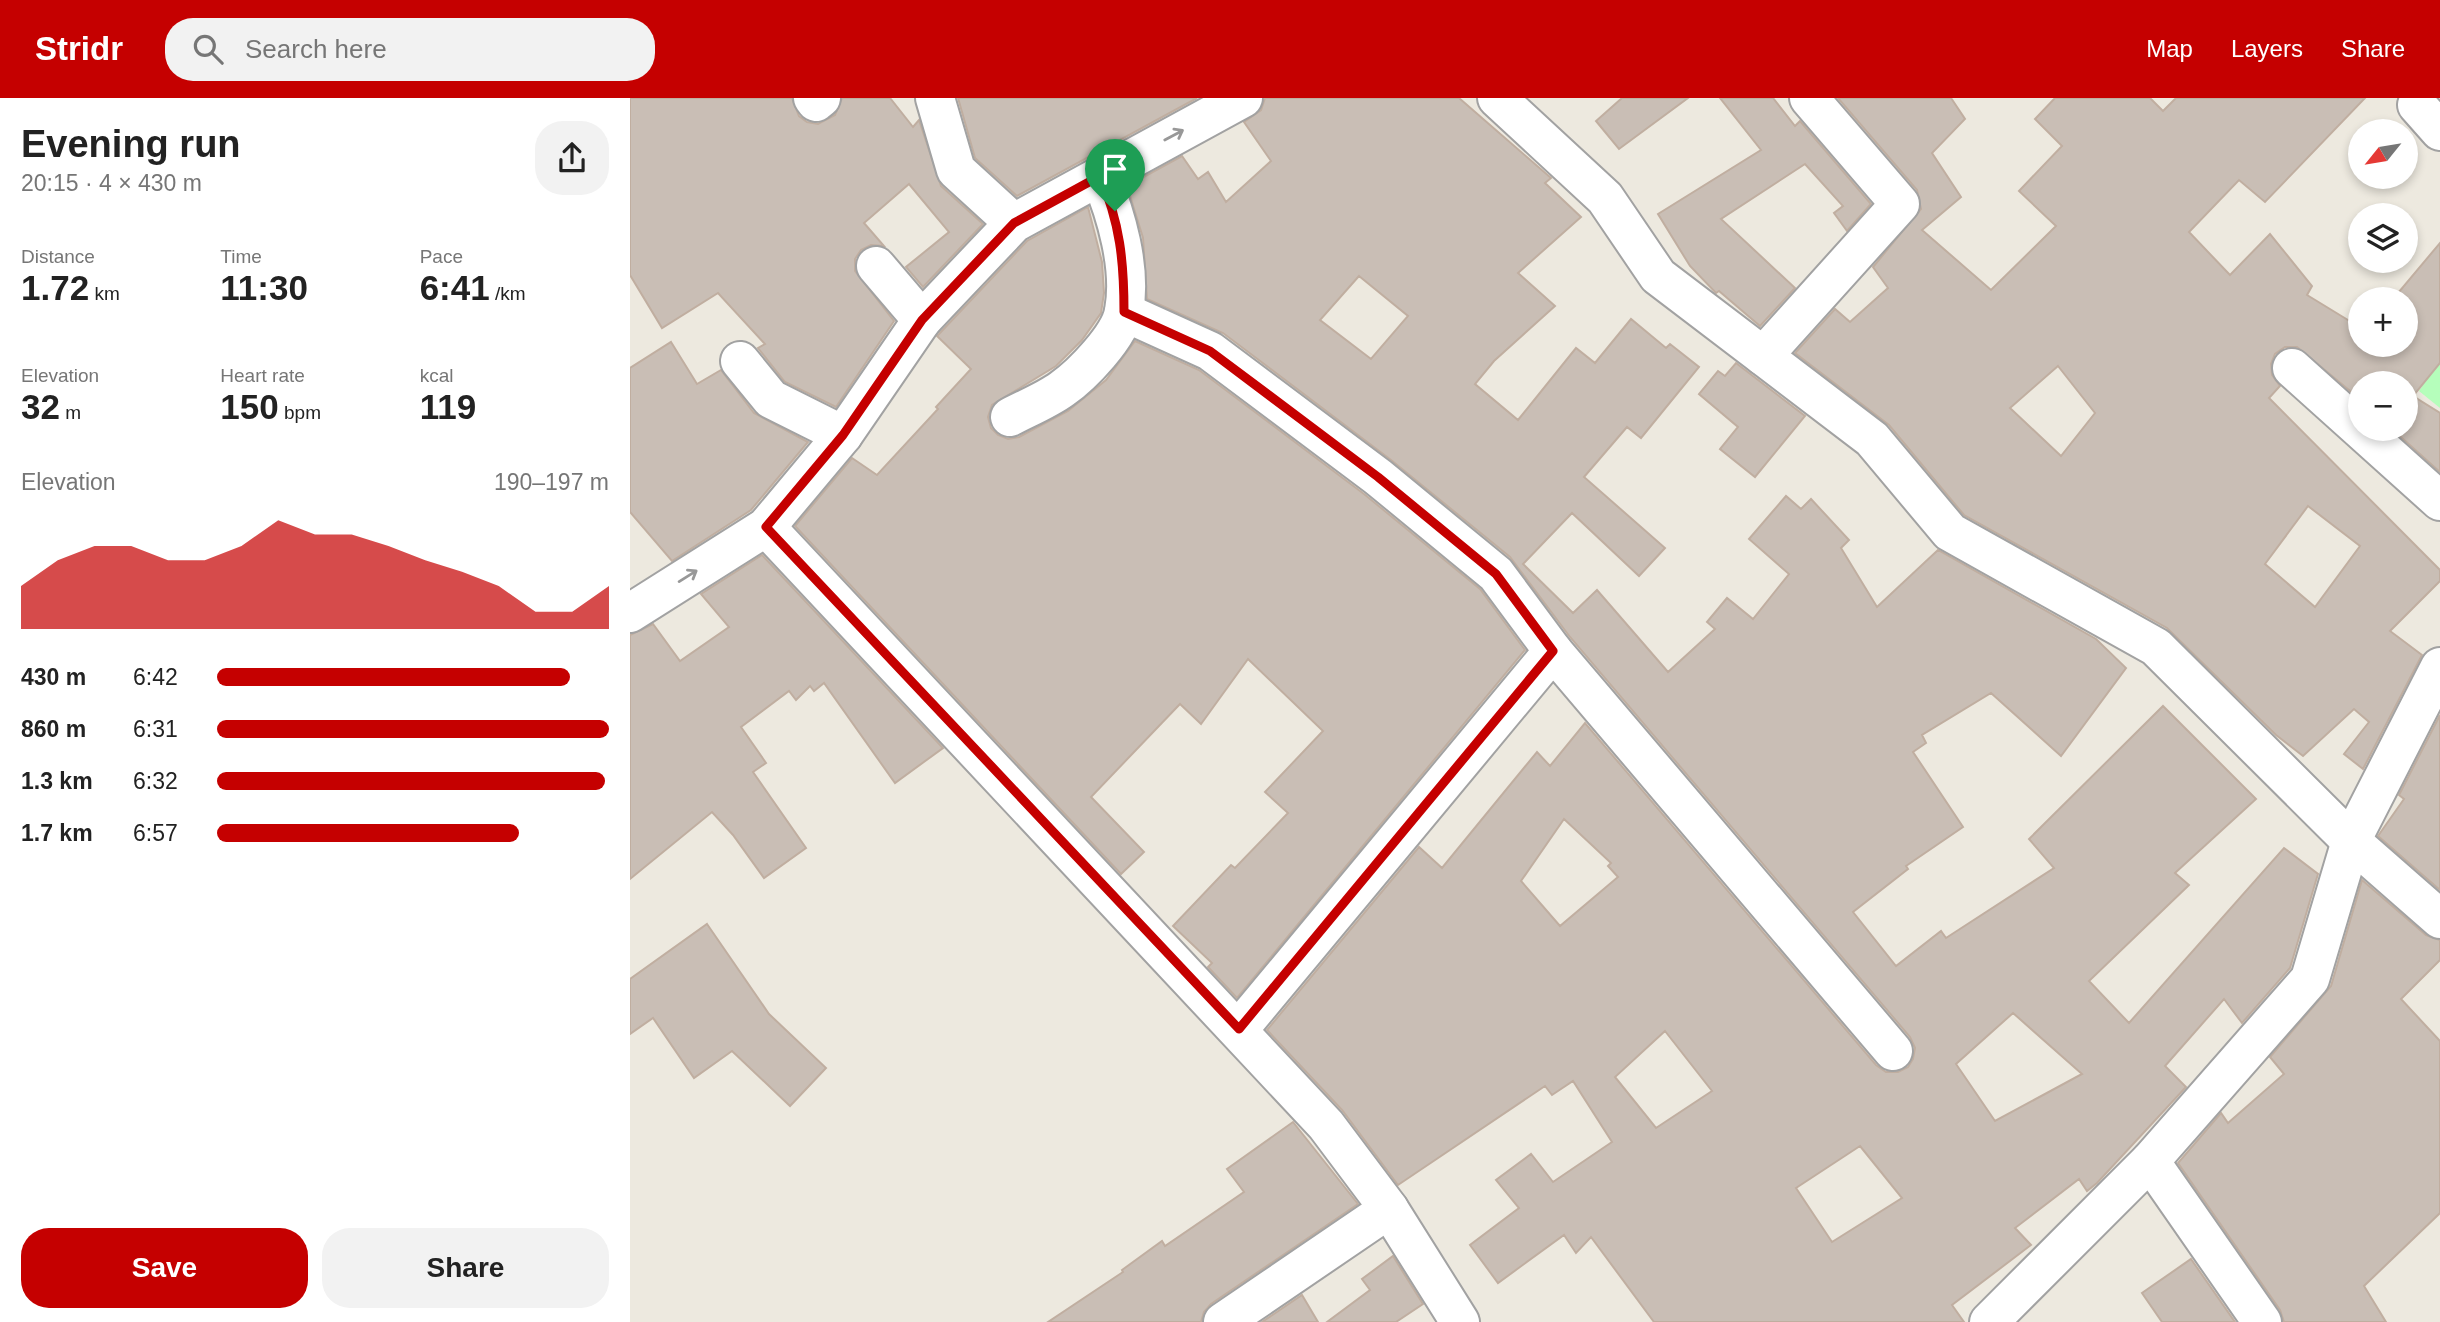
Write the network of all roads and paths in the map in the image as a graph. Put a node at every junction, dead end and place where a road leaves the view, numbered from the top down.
1 (813, 98) edge
2 (821, 98) edge
3 (935, 98) edge
4 (1243, 98) edge
5 (1497, 98) edge
6 (1809, 98) edge
7 (1100, 176) junction
8 (1014, 223) junction
9 (876, 266) dead end
10 (1124, 312) junction
11 (922, 320) junction
12 (1763, 356) junction
13 (740, 361) dead end
14 (2292, 368) dead end
15 (1010, 417) dead end
16 (843, 435) junction
17 (2440, 501) edge
18 (766, 527) junction
19 (630, 613) edge
20 (1553, 651) junction
21 (2440, 667) edge
22 (2351, 841) junction
23 (2440, 919) edge
24 (1239, 1029) junction
25 (1893, 1051) dead end
26 (2150, 1161) junction
27 (1389, 1209) junction
28 (1223, 1322) edge
29 (1460, 1322) edge
30 (1989, 1322) edge
31 (2262, 1322) edge

1 - 2 street
3 - 8 street
7 -> 4 street
5 - 12 street
6 - 12 street
7 - 8 street
7 - 10 street
8 - 11 street
9 - 11 street
10 - 15 street
10 - 20 street
11 - 16 street
12 - 22 street
13 - 16 street
14 - 17 street
16 - 18 street
19 -> 18 street
18 - 24 street
20 - 24 street
20 - 25 street
21 - 22 street
22 - 23 street
22 - 26 street
24 - 27 street
26 - 30 street
26 - 31 street
27 - 28 street
27 - 29 street

